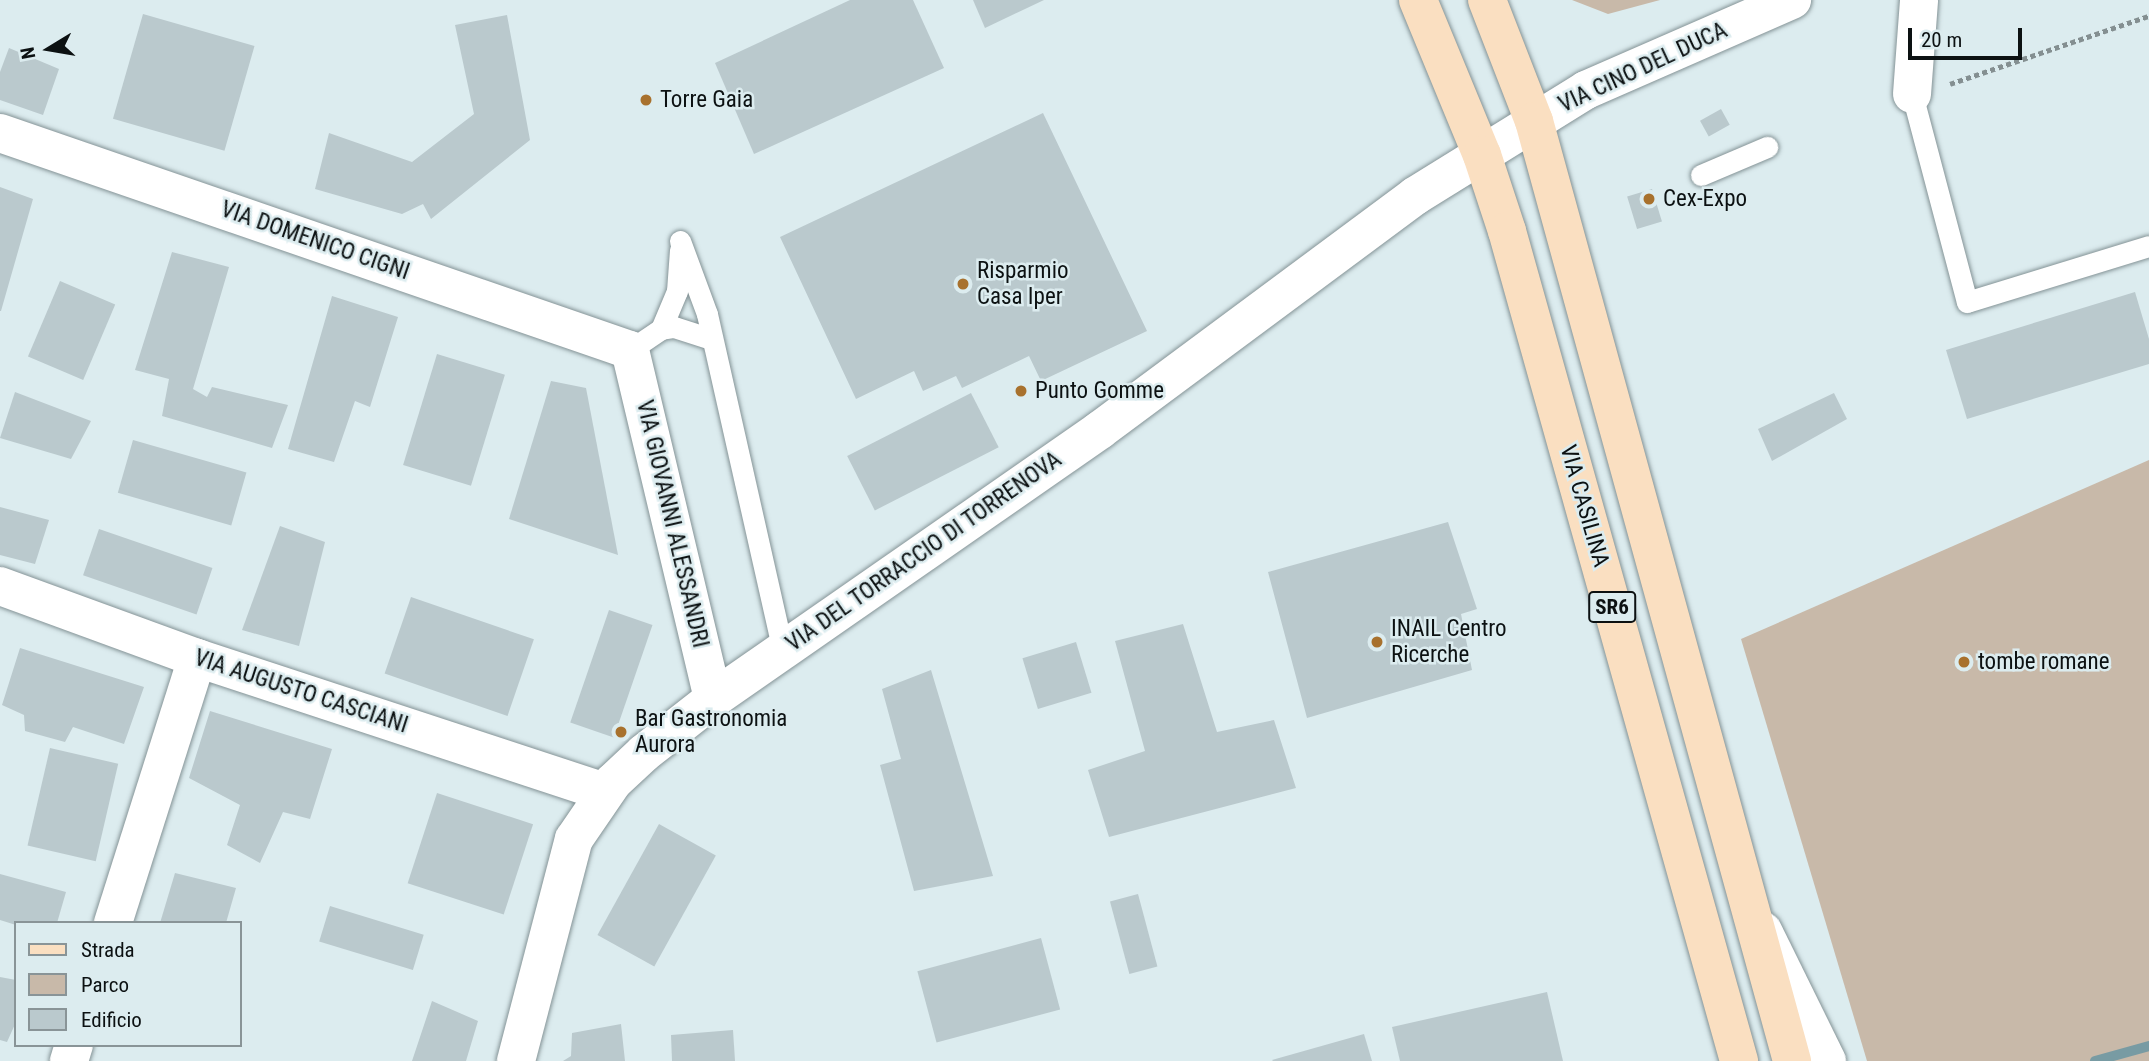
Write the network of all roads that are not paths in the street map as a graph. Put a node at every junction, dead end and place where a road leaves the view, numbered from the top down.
1 (1418, 0) edge
2 (1487, 0) edge
3 (1792, 0) edge
4 (1919, 0) edge
5 (1912, 94) joint
6 (1534, 121) junction
7 (0, 133) edge
8 (1767, 147) dead end
9 (1482, 155) junction
10 (1701, 175) dead end
11 (2149, 246) edge
12 (646, 339) junction
13 (712, 339) junction
14 (0, 586) edge
15 (783, 650) junction
16 (197, 658) junction
17 (713, 699) junction
18 (604, 792) junction
19 (1749, 906) junction
20 (114, 921) edge
21 (516, 1061) edge
22 (1739, 1061) edge
23 (1792, 1061) edge
24 (1827, 1061) edge

1 - 9 main road, VIA CASILINA / SR6
2 - 6 main road, SR6
3 - 6 street, VIA CINO DEL DUCA
4 - 5 street
5 - 11 lane
6 - 9 street, VIA CINO DEL DUCA
6 - 19 main road, SR6
7 - 12 street, VIA DOMENICO CIGNI
8 - 10 lane
9 - 15 street, VIA DEL TORRACCIO DI TORRENOVA
9 - 22 main road, VIA CASILINA / SR6
12 - 13 lane
12 - 13 lane
12 - 17 street, VIA GIOVANNI ALESSANDRI
13 - 15 lane
14 - 16 street, VIA AUGUSTO CASCIANI
15 - 17 street, VIA DEL TORRACCIO DI TORRENOVA
16 - 18 street, VIA AUGUSTO CASCIANI
16 - 20 street
17 - 18 street, VIA DEL TORRACCIO DI TORRENOVA
18 - 21 street, VIA DEL TORRACCIO DI TORRENOVA
19 - 23 main road, SR6
19 - 24 street

